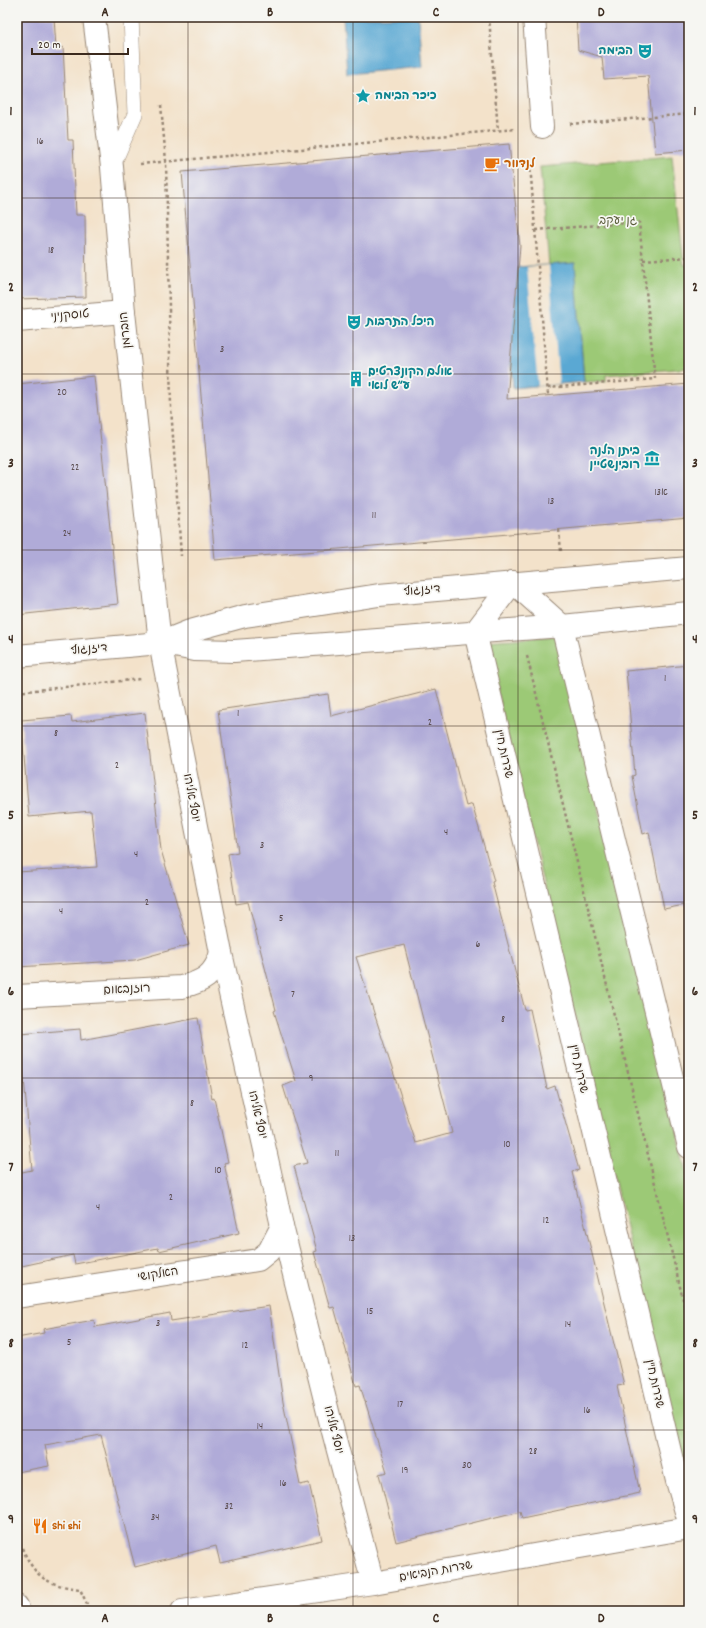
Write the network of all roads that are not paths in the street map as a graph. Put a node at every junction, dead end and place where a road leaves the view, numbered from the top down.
1 (94, 17) edge
2 (131, 17) edge
3 (534, 17) edge
4 (542, 127) road end
5 (112, 167) junction
6 (124, 312) junction
7 (17, 321) edge
8 (689, 568) edge
9 (513, 582) junction
10 (689, 613) edge
11 (562, 626) junction
12 (475, 632) junction
13 (160, 643) junction
14 (17, 656) edge
15 (222, 953) junction
16 (17, 996) edge
17 (689, 1147) edge
18 (282, 1226) junction
19 (17, 1297) edge
20 (689, 1522) edge
21 (689, 1528) edge
22 (373, 1583) junction
23 (17, 1606) edge
24 (19, 1611) edge
25 (182, 1611) edge

1 - 5 street, הוברמן
2 - 5 lane
3 - 4 street
5 - 6 street, הוברמן
6 - 7 street, טוסקניני
6 - 13 street, הוברמן
8 - 9 street, דיזנגוף
9 - 11 street
9 - 12 street
9 - 13 street, דיזנגוף
10 - 11 street, דיזנגוף
11 - 12 street, דיזנגוף
11 - 17 street
12 - 13 street, דיזנגוף
12 - 20 street, שדרות ח"ן
13 - 14 street, דיזנגוף
13 - 15 street, יוסף אליהו
15 - 16 street, רוזנבאום
15 - 18 street, יוסף אליהו
18 - 19 street, האלקושי
18 - 22 street, יוסף אליהו
21 - 22 street, שדרות הנביאים
22 - 25 street, שדרות הנביאים
23 - 24 street

